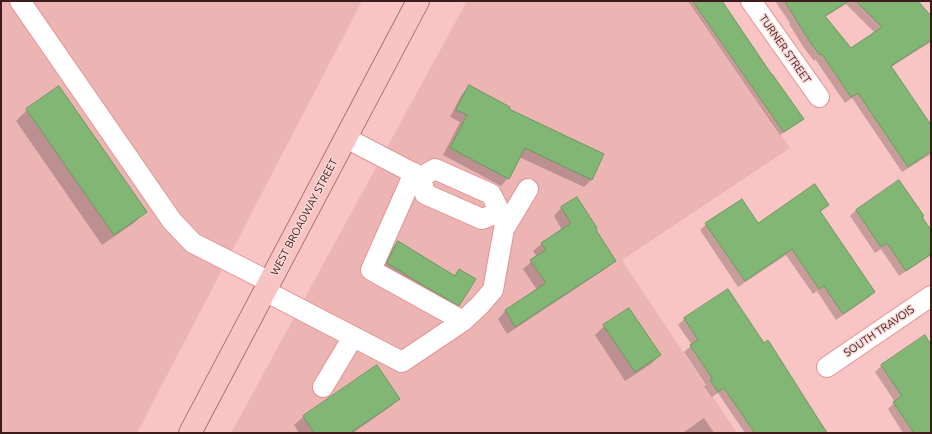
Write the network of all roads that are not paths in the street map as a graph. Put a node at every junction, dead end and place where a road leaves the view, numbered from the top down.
1 (20, 1) edge
2 (418, 1) edge
3 (752, 1) edge
4 (819, 97) dead end
5 (346, 138) junction
6 (417, 175) junction
7 (528, 189) dead end
8 (506, 214) junction
9 (268, 286) junction
10 (931, 296) edge
11 (463, 321) junction
12 (353, 337) junction
13 (827, 367) dead end
14 (323, 387) dead end
15 (190, 433) edge

1 - 9 street
2 - 5 main road, WEST BROADWAY STREET
3 - 4 street, TURNER STREET
5 - 6 street
5 - 9 main road, WEST BROADWAY STREET
6 - 8 street
6 - 8 street
6 - 11 street
7 - 8 street
8 - 11 street
9 - 12 street
9 - 15 main road, WEST BROADWAY STREET
10 - 13 street, SOUTH TRAVOIS
11 - 12 street
12 - 14 street

